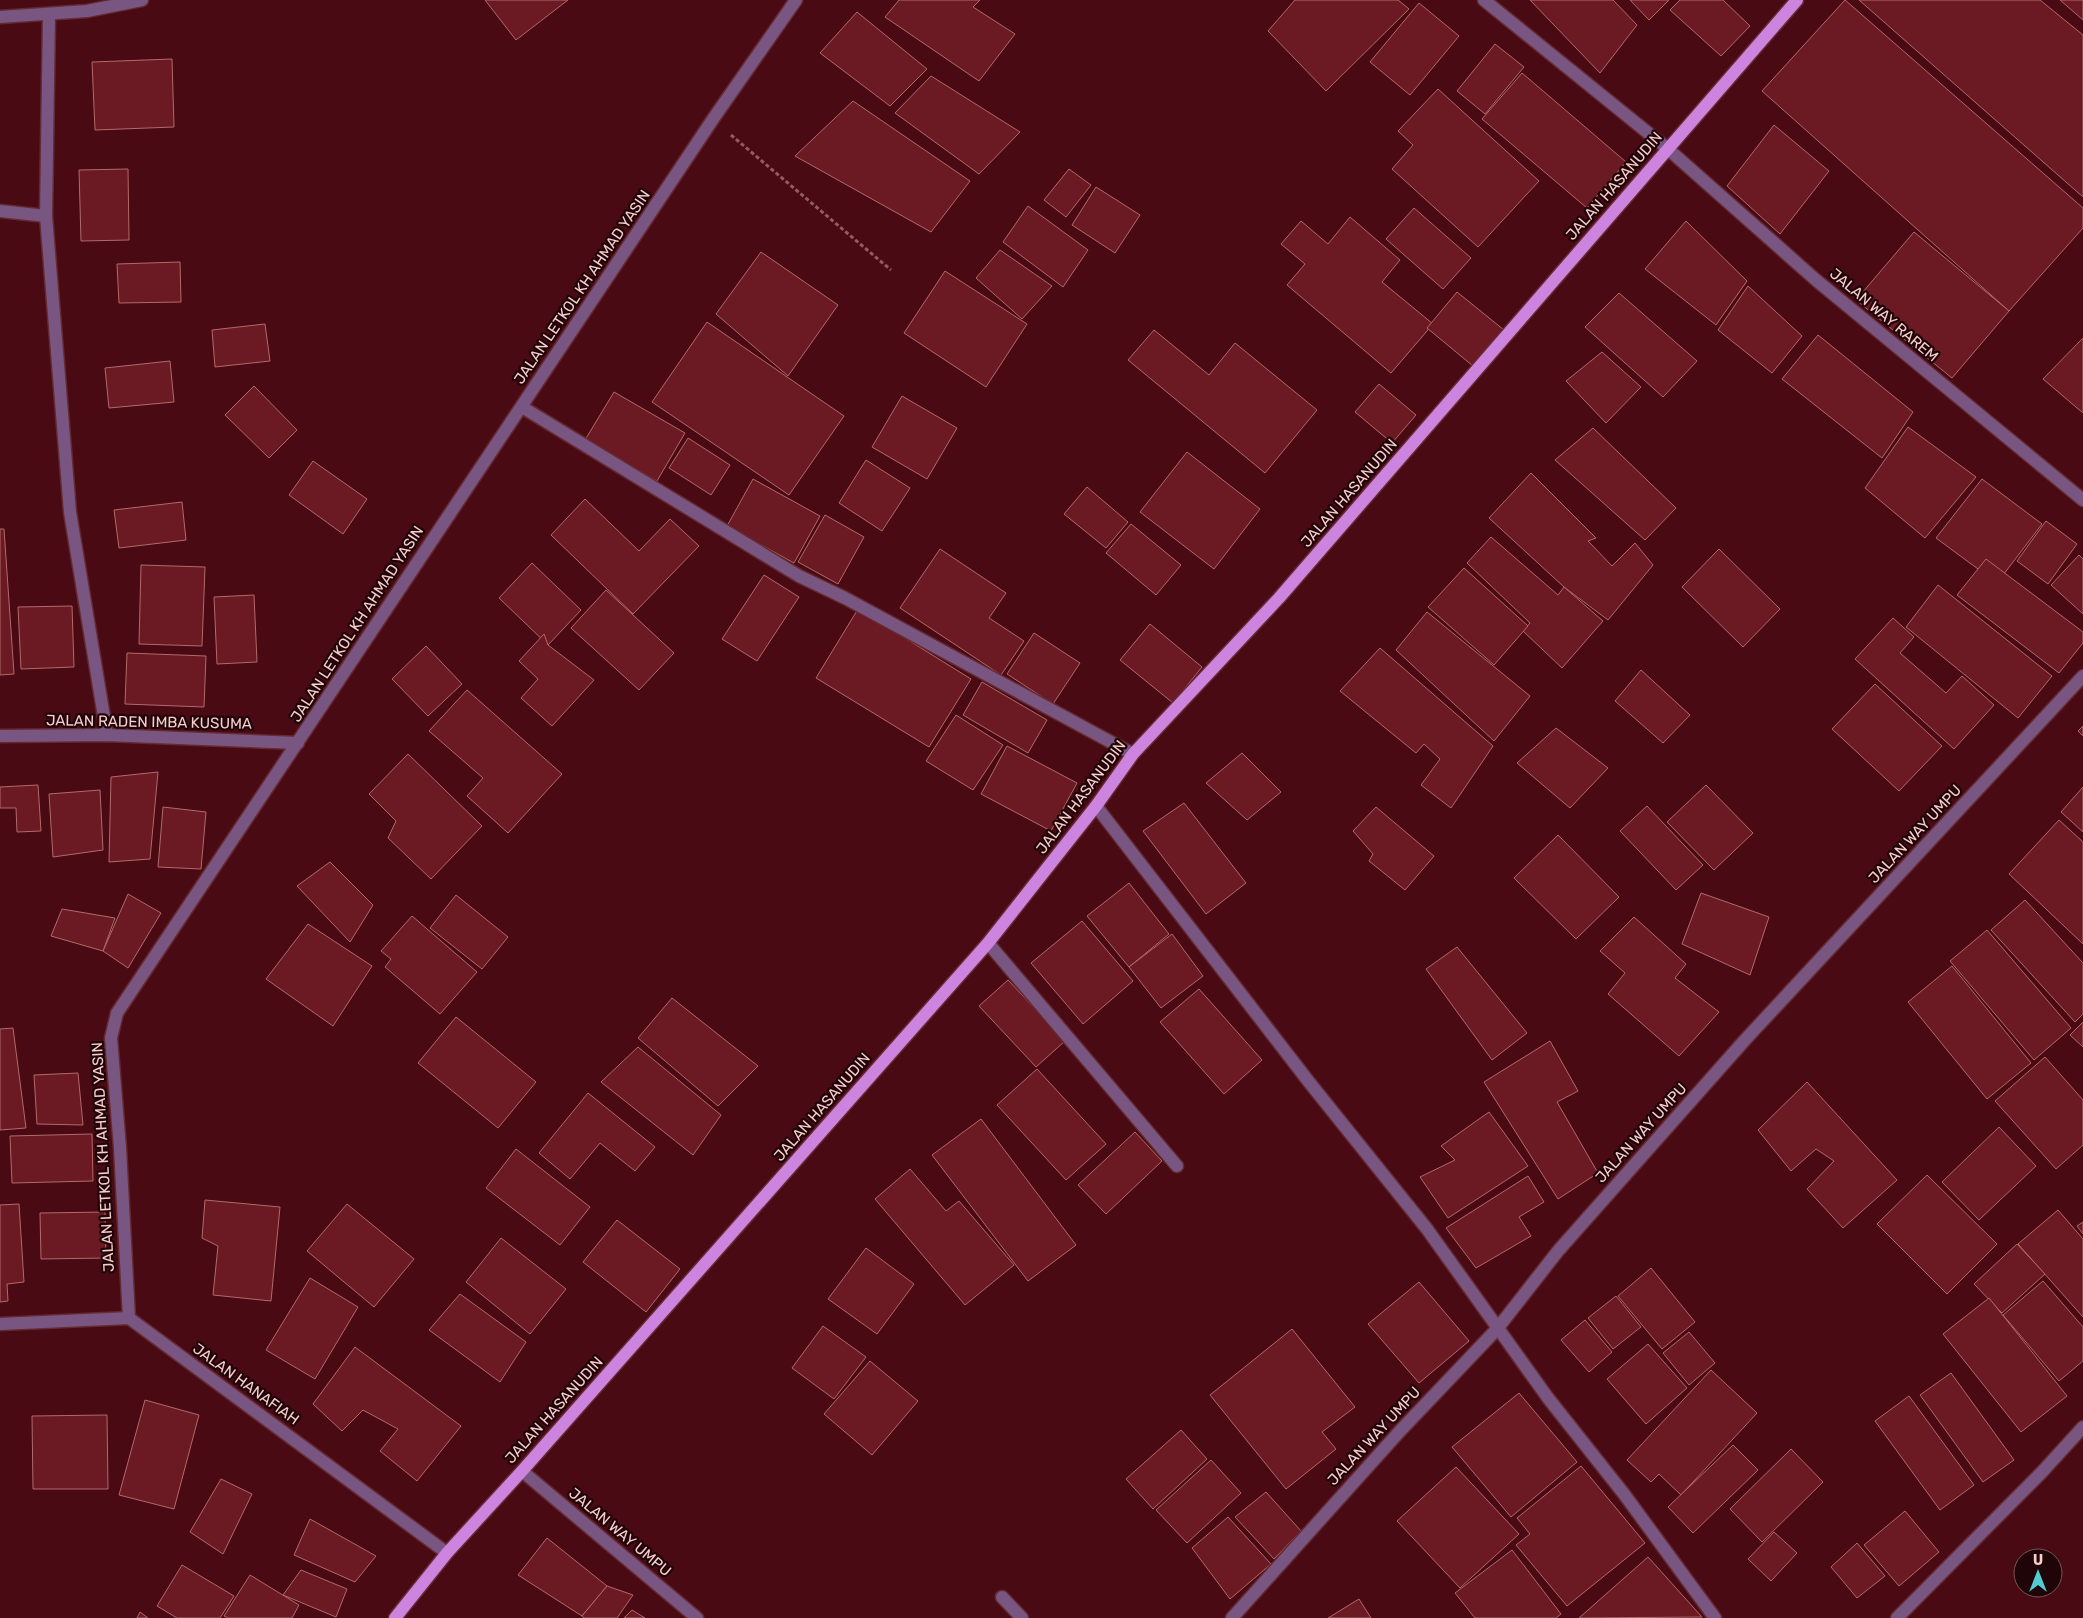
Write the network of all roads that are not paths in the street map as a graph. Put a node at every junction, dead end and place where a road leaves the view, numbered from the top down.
1 (142, 0) edge
2 (796, 0) edge
3 (1484, 0) edge
4 (1797, 0) edge
5 (50, 15) junction
6 (0, 18) edge
7 (1668, 149) junction
8 (0, 211) edge
9 (46, 216) junction
10 (522, 407) junction
11 (2083, 500) edge
12 (2083, 676) edge
13 (107, 735) junction
14 (0, 736) edge
15 (298, 744) junction
16 (1133, 754) junction
17 (1096, 806) junction
18 (988, 943) junction
19 (1177, 1166) dead end
20 (129, 1318) junction
21 (0, 1324) edge
22 (1497, 1329) junction
23 (2083, 1427) edge
24 (522, 1471) junction
25 (446, 1553) junction
26 (1002, 1596) dead end
27 (395, 1618) edge
28 (697, 1618) edge
29 (1022, 1618) edge
30 (1232, 1618) edge
31 (1716, 1618) edge
32 (1897, 1618) edge

1 - 5 street
2 - 10 street, JALAN LETKOL KH AHMAD YASIN
3 - 7 street, JALAN WAY RAREM
4 - 7 main road, JALAN HASANUDIN
5 - 6 street
5 - 9 street
7 - 11 street, JALAN WAY RAREM
7 - 16 main road, JALAN HASANUDIN
8 - 9 street
9 - 13 street
10 - 15 street, JALAN LETKOL KH AHMAD YASIN
10 - 16 street
12 - 22 street, JALAN WAY UMPU
13 - 14 street, JALAN RADEN IMBA KUSUMA
13 - 15 street, JALAN RADEN IMBA KUSUMA
15 - 20 street, JALAN LETKOL KH AHMAD YASIN
16 - 17 main road, JALAN HASANUDIN
17 - 18 main road, JALAN HASANUDIN
17 - 22 street
18 - 19 street
18 - 24 main road, JALAN HASANUDIN
20 - 21 street
20 - 25 street, JALAN HANAFIAH
22 - 30 street, JALAN WAY UMPU
22 - 31 street
23 - 32 street
24 - 25 main road, JALAN HASANUDIN
24 - 28 street, JALAN WAY UMPU
25 - 27 main road, JALAN HASANUDIN
26 - 29 street

